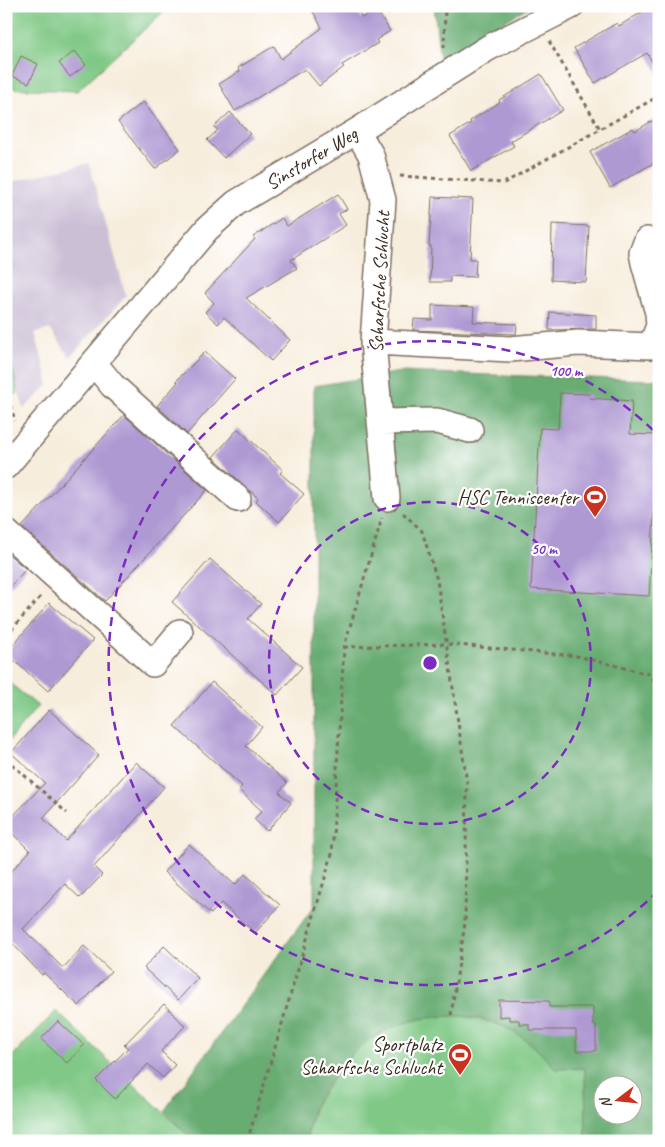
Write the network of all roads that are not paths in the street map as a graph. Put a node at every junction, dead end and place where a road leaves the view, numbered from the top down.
1 (571, 6) edge
2 (357, 131) junction
3 (647, 240) dead end
4 (373, 342) junction
5 (94, 363) junction
6 (380, 422) junction
7 (470, 430) dead end
8 (6, 466) edge
9 (387, 498) road end
10 (238, 499) dead end
11 (6, 532) edge
12 (180, 632) dead end

1 - 2 street, Sinstorfer Weg
2 - 4 street, Scharfsche Schlucht
2 - 5 street, Sinstorfer Weg
3 - 4 street
4 - 6 street, Scharfsche Schlucht
5 - 8 street, Sinstorfer Weg
5 - 10 street
6 - 7 street
6 - 9 street, Scharfsche Schlucht
11 - 12 street

